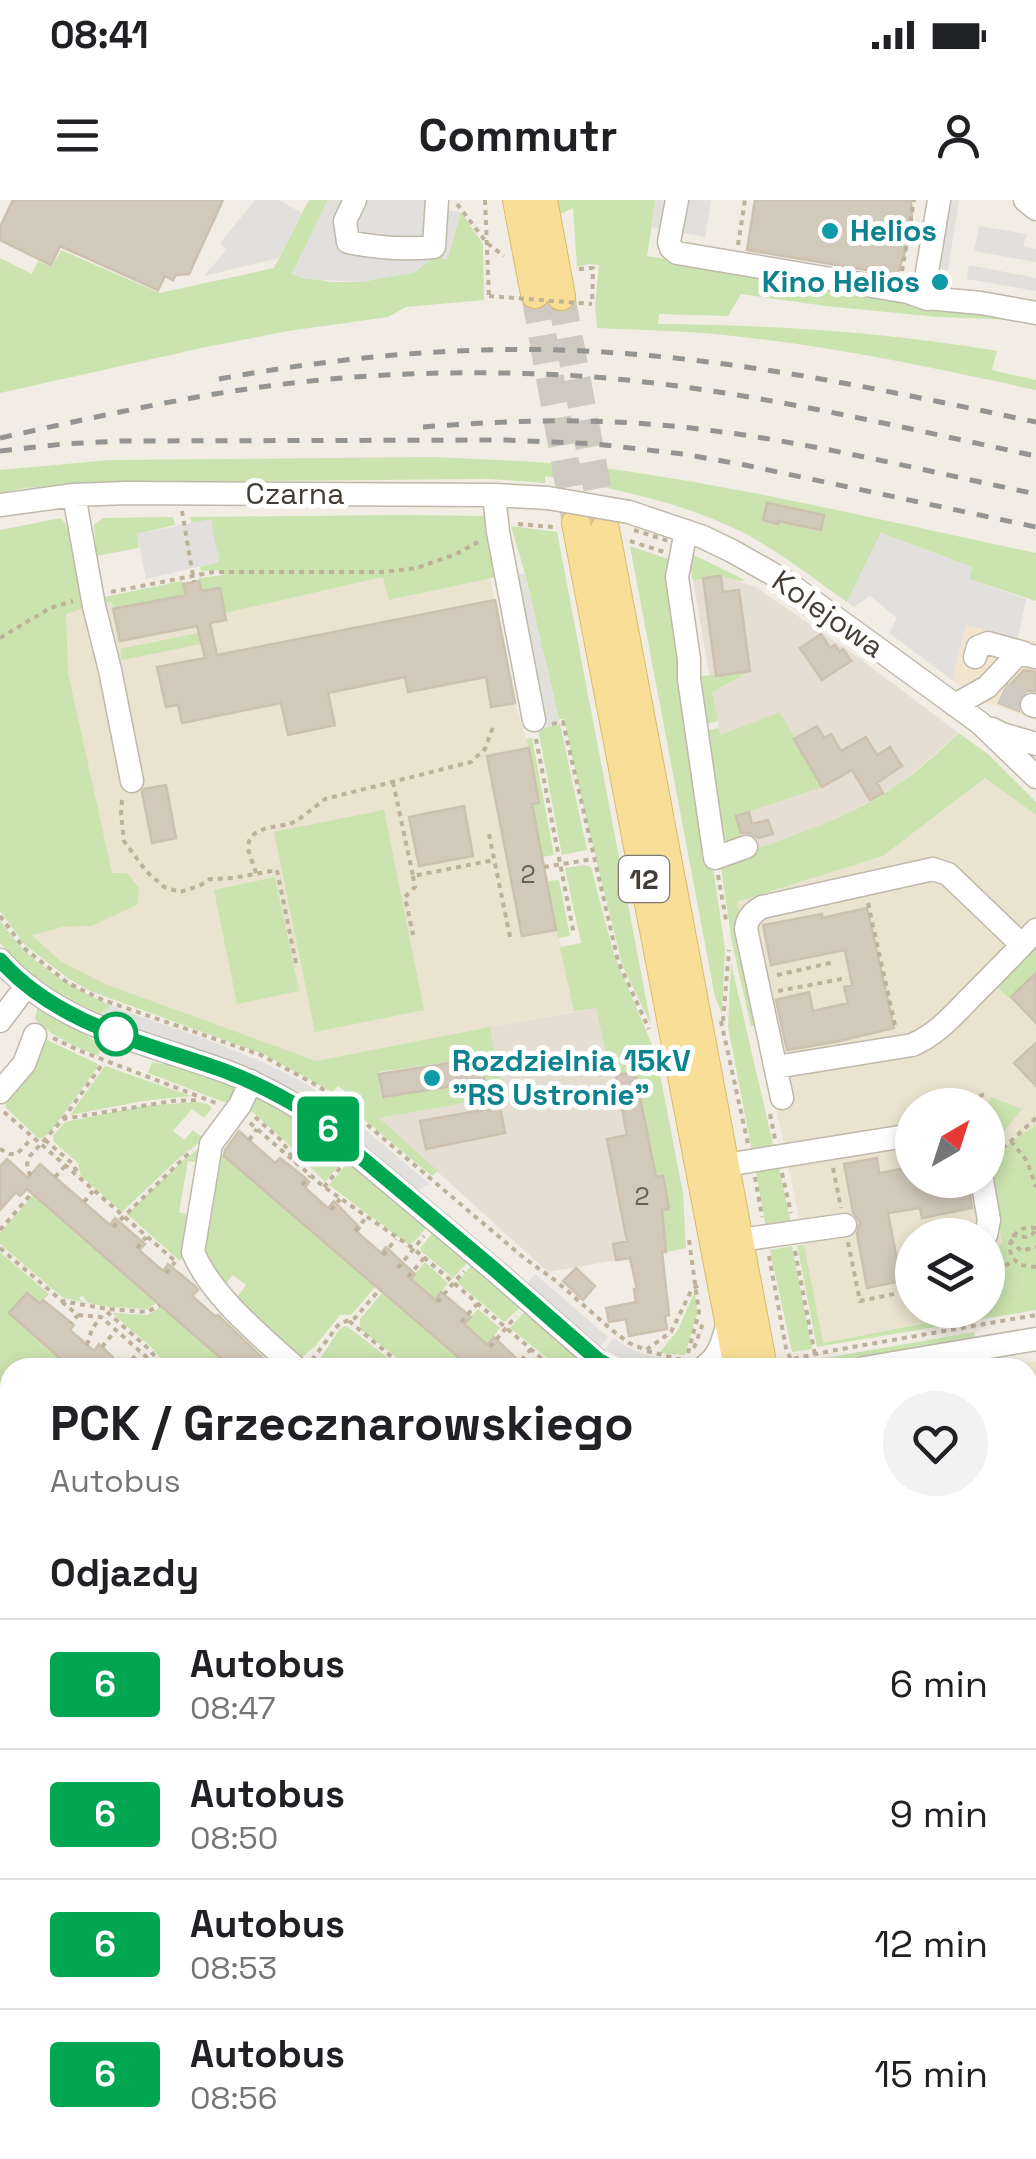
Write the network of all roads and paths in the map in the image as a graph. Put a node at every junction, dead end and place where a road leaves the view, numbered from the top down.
1 (355, 200) edge
2 (437, 200) edge
3 (485, 200) edge
4 (517, 200) edge
5 (543, 200) edge
6 (677, 200) edge
7 (745, 200) edge
8 (914, 200) edge
9 (939, 200) edge
10 (1026, 200) edge
11 (1036, 209) edge
12 (487, 242) junction
13 (508, 258) dead end
14 (735, 263) junction
15 (574, 270) dead end
16 (899, 290) junction
17 (928, 299) junction
18 (1036, 313) edge
19 (494, 495) junction
20 (74, 496) junction
21 (0, 505) edge
22 (182, 512) dead end
23 (591, 525) junction
24 (503, 527) junction
25 (686, 531) junction
26 (669, 554) dead end
27 (193, 578) junction
28 (97, 595) junction
29 (0, 638) edge
30 (1030, 655) edge
31 (984, 678) junction
32 (959, 703) junction
33 (980, 723) junction
34 (534, 724) junction
35 (493, 727) dead end
36 (1036, 744) edge
37 (1036, 777) edge
38 (132, 781) joint
39 (393, 782) junction
40 (489, 834) dead end
41 (746, 847) dead end
42 (593, 859) junction
43 (494, 860) junction
44 (560, 864) junction
45 (544, 867) dead end
46 (256, 874) junction
47 (412, 876) junction
48 (854, 905) dead end
49 (413, 935) dead end
50 (574, 935) dead end
51 (1029, 938) edge
52 (511, 942) dead end
53 (730, 944) dead end
54 (0, 960) edge
55 (836, 962) dead end
56 (297, 968) dead end
57 (771, 976) dead end
58 (847, 978) dead end
59 (27, 985) junction
60 (771, 994) dead end
61 (0, 1021) edge
62 (719, 1027) dead end
63 (896, 1034) dead end
64 (651, 1035) dead end
65 (44, 1036) joint
66 (105, 1061) junction
67 (776, 1067) junction
68 (252, 1082) junction
69 (0, 1092) edge
70 (782, 1098) dead end
71 (205, 1100) junction
72 (0, 1108) edge
73 (238, 1108) junction
74 (1036, 1118) edge
75 (63, 1119) junction
76 (218, 1134) junction
77 (33, 1137) junction
78 (895, 1138) edge
79 (249, 1140) dead end
80 (1010, 1141) junction
81 (43, 1142) junction
82 (1005, 1146) edge
83 (0, 1149) edge
84 (354, 1152) junction
85 (296, 1164) junction
86 (726, 1165) junction
87 (65, 1166) junction
88 (30, 1176) dead end
89 (310, 1176) junction
90 (55, 1177) dead end
91 (80, 1178) junction
92 (302, 1185) dead end
93 (1036, 1186) edge
94 (324, 1187) junction
95 (93, 1190) junction
96 (28, 1194) dead end
97 (340, 1200) junction
98 (84, 1202) dead end
99 (331, 1210) dead end
100 (122, 1216) junction
101 (366, 1218) junction
102 (844, 1224) dead end
103 (1, 1225) edge
104 (113, 1227) dead end
105 (1036, 1228) edge
106 (355, 1231) dead end
107 (1014, 1234) junction
108 (146, 1237) junction
109 (396, 1239) junction
110 (740, 1240) junction
111 (1010, 1241) junction
112 (1036, 1247) edge
113 (0, 1248) edge
114 (137, 1248) dead end
115 (414, 1249) junction
116 (384, 1255) dead end
117 (478, 1255) junction
118 (424, 1258) junction
119 (1014, 1260) junction
120 (1005, 1266) edge
121 (1036, 1266) edge
122 (398, 1268) dead end
123 (166, 1273) dead end
124 (408, 1276) dead end
125 (453, 1284) junction
126 (380, 1289) dead end
127 (53, 1294) junction
128 (47, 1300) dead end
129 (530, 1301) junction
130 (62, 1302) junction
131 (437, 1302) dead end
132 (477, 1304) junction
133 (160, 1305) dead end
134 (109, 1311) junction
135 (1036, 1314) edge
136 (78, 1315) junction
137 (101, 1317) junction
138 (728, 1319) junction
139 (349, 1321) junction
140 (71, 1322) dead end
141 (461, 1322) dead end
142 (506, 1328) junction
143 (116, 1330) junction
144 (1036, 1339) edge
145 (87, 1345) dead end
146 (102, 1346) dead end
147 (490, 1347) dead end
148 (531, 1349) junction
149 (140, 1350) junction
150 (646, 1350) dead end
151 (133, 1358) edge
152 (149, 1358) edge
153 (155, 1358) edge
154 (285, 1358) edge
155 (314, 1358) edge
156 (392, 1358) edge
157 (523, 1358) edge
158 (541, 1358) edge
159 (597, 1358) edge
160 (675, 1358) edge
161 (707, 1358) edge
162 (758, 1358) edge
163 (762, 1358) edge
164 (794, 1358) edge
165 (954, 1358) edge

1 - 2 street
2 - 12 path
3 - 12 path
4 - 5 main road
6 - 14 street
7 - 14 path
8 - 16 path
9 - 17 street
10 - 11 street
12 - 13 path
12 - 15 path, bridge
14 - 16 street
16 - 17 street
17 - 18 street
19 - 20 street, Czarna
19 - 23 street, Czarna, bridge
19 - 24 street
20 - 21 street, Czarna
20 - 28 street
22 - 27 path
23 - 24 path
23 - 25 street, Kolejowa, bridge
23 - 26 path
23 - 86 main road, 12
23 - 138 main road, 12
24 - 27 path
24 - 34 street
25 - 32 street, Kolejowa
25 - 41 street
27 - 28 path
28 - 29 path
28 - 38 street
30 - 31 street
30 - 31 street
31 - 32 street
32 - 33 street, Kolejowa
33 - 36 street
33 - 37 street, Kolejowa
34 - 42 path
34 - 44 path
35 - 39 path
38 - 46 path
39 - 46 path
39 - 47 path
40 - 43 path
42 - 44 path
42 - 64 path
43 - 47 path
43 - 52 path
44 - 45 path
44 - 50 path
46 - 56 path
47 - 49 path
48 - 63 path
51 - 67 street
51 - 67 street
53 - 62 path
54 - 59 street
55 - 57 path
58 - 60 path
59 - 61 street
59 - 68 street
65 - 66 path
65 - 69 street
66 - 71 path
66 - 75 path
67 - 70 street
68 - 73 street
68 - 84 street
71 - 73 path
71 - 75 path
72 - 77 path
73 - 76 street
73 - 85 path
74 - 80 path
75 - 81 path
76 - 100 path
76 - 154 street
77 - 81 path
77 - 83 path
78 - 86 street
79 - 85 path
80 - 82 path
80 - 93 path
81 - 87 path
81 - 88 path
81 - 91 path
84 - 94 path
84 - 117 street
85 - 89 path
86 - 110 main road, 12
87 - 90 path
87 - 91 path
89 - 92 path
89 - 94 path
91 - 95 path
94 - 97 path
95 - 98 path
95 - 100 path
96 - 103 path
97 - 99 path
97 - 101 path
100 - 104 path
100 - 108 path
101 - 106 path
101 - 109 path
102 - 110 street
105 - 107 path
105 - 107 path
107 - 111 path
108 - 114 path
108 - 123 path
109 - 115 path
109 - 116 path
110 - 163 main road, 12
111 - 112 path
111 - 119 path
113 - 127 path
115 - 118 path
115 - 122 path
117 - 125 path
117 - 129 street
118 - 124 path
118 - 125 path
119 - 120 path
119 - 121 path
125 - 131 path
125 - 132 path
126 - 139 path
127 - 128 path
127 - 130 path
129 - 142 path
129 - 159 street
130 - 134 path
130 - 136 path
132 - 141 path
132 - 142 path
133 - 134 path
134 - 137 path
134 - 153 path
135 - 164 path
136 - 137 path
136 - 140 path
137 - 143 path
137 - 145 path
138 - 161 street
138 - 162 main road, 12
139 - 155 path
139 - 156 path
142 - 147 path
142 - 148 path
143 - 146 path
143 - 149 path
144 - 165 street
148 - 157 path
148 - 158 path
149 - 151 path
149 - 152 path
150 - 160 path

